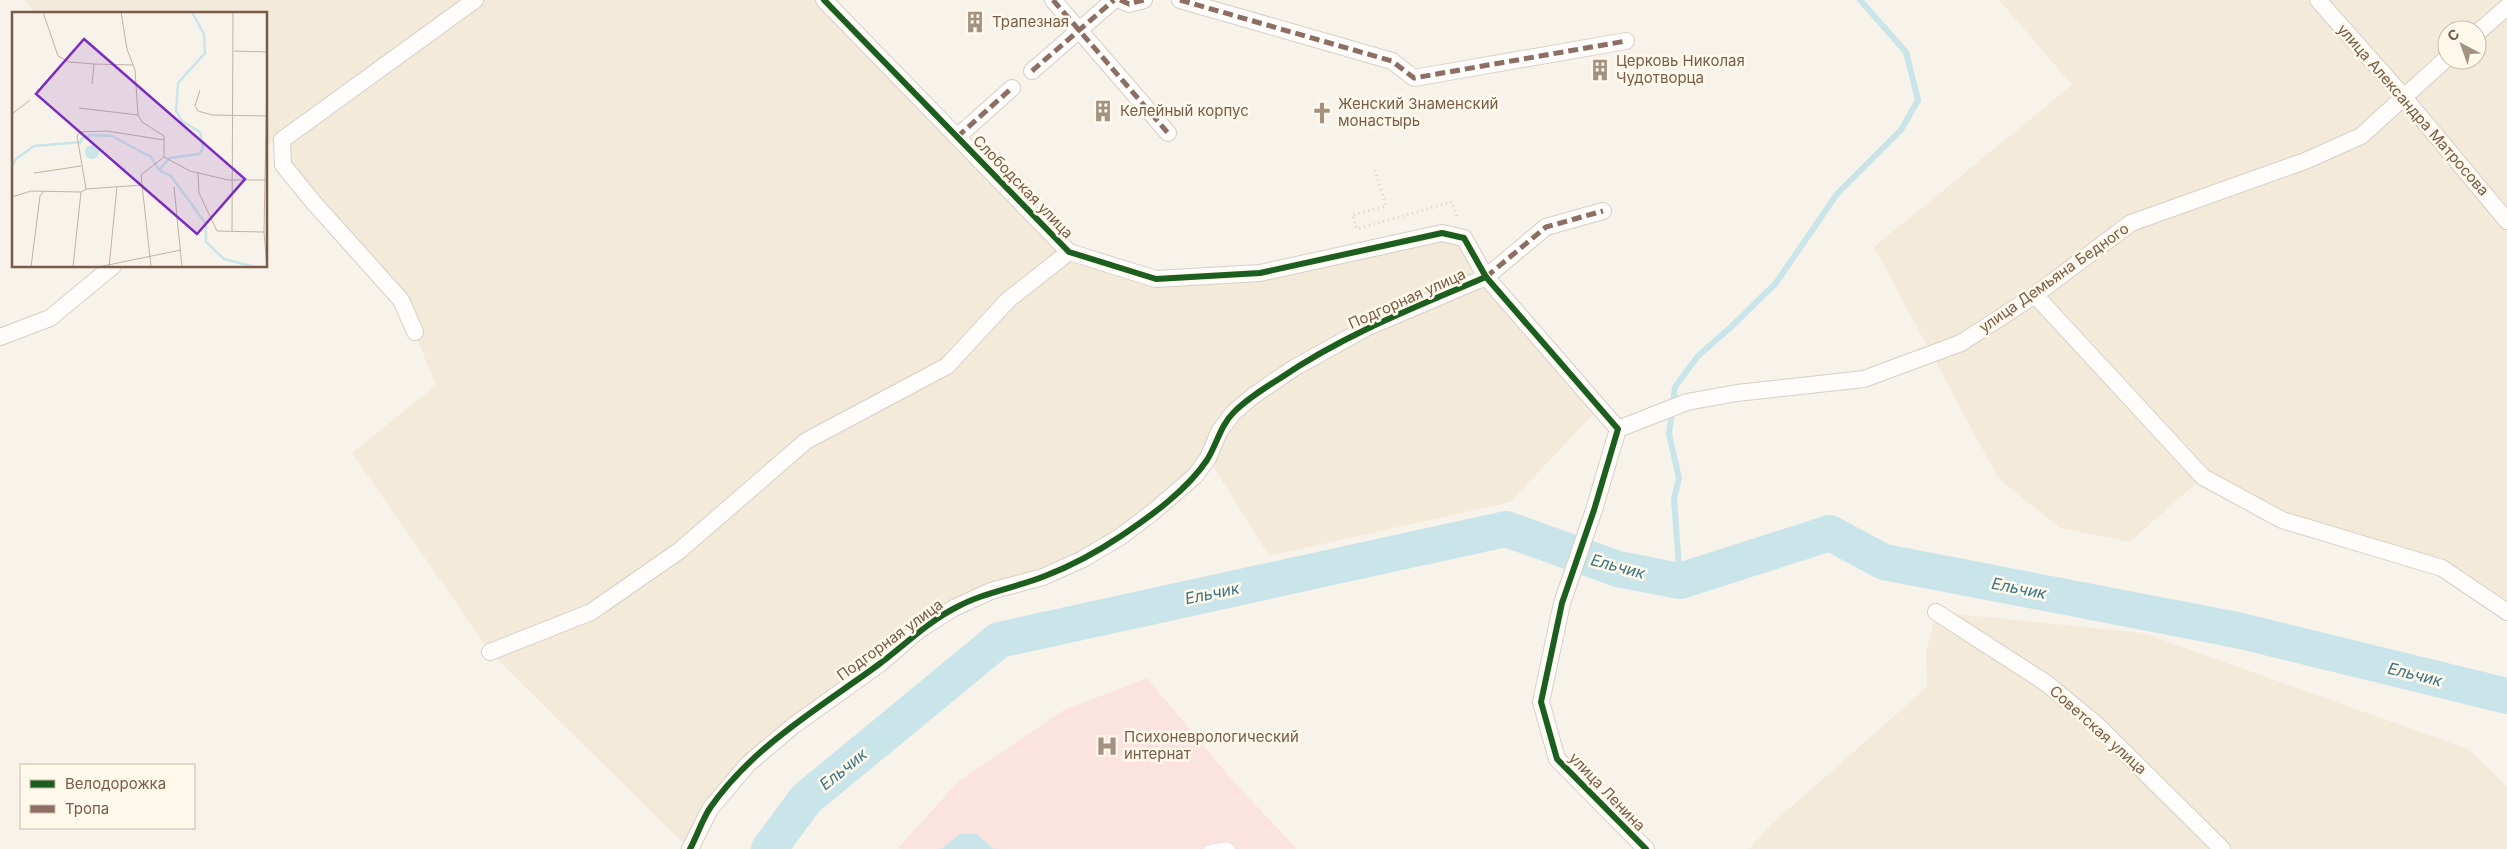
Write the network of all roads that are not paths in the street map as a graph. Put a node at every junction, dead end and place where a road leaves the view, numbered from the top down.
1 (475, 0) edge
2 (824, 0) edge
3 (1053, 0) edge
4 (1114, 0) edge
5 (1120, 0) edge
6 (1144, 0) edge
7 (1180, 0) edge
8 (2318, 0) edge
9 (2507, 7) edge
10 (2487, 24) edge
11 (1079, 31) junction
12 (1626, 41) dead end
13 (2437, 67) edge
14 (1032, 71) dead end
15 (1012, 88) dead end
16 (2403, 96) junction
17 (1168, 133) dead end
18 (957, 136) junction
19 (274, 142) edge
20 (1603, 211) dead end
21 (2507, 221) edge
22 (1069, 252) junction
23 (111, 268) edge
24 (1486, 277) junction
25 (2035, 295) junction
26 (415, 332) dead end
27 (0, 337) edge
28 (1618, 429) junction
29 (1936, 612) dead end
30 (2507, 612) edge
31 (490, 652) dead end
32 (1637, 846) edge
33 (690, 849) edge
34 (1208, 849) edge
35 (1231, 849) edge
36 (2222, 849) edge

1 - 19 street
2 - 18 street, Слободская улица
3 - 11 street
4 - 11 street
5 - 6 street
7 - 12 street
8 - 16 street, улица Александра Матросова
9 - 10 street
11 - 14 street
11 - 17 street
13 - 16 street, улица Демьяна Бедного
15 - 18 street
16 - 21 street, улица Александра Матросова
16 - 25 street, улица Демьяна Бедного
18 - 22 street, Слободская улица
19 - 26 street
20 - 24 street, Подгорная улица
22 - 24 street, Слободская улица
22 - 31 street
23 - 27 street
24 - 28 street
24 - 33 street, Подгорная улица
25 - 28 street, улица Демьяна Бедного
25 - 30 street
28 - 32 street, улица Ленина
29 - 36 street, Советская улица
34 - 35 lane

